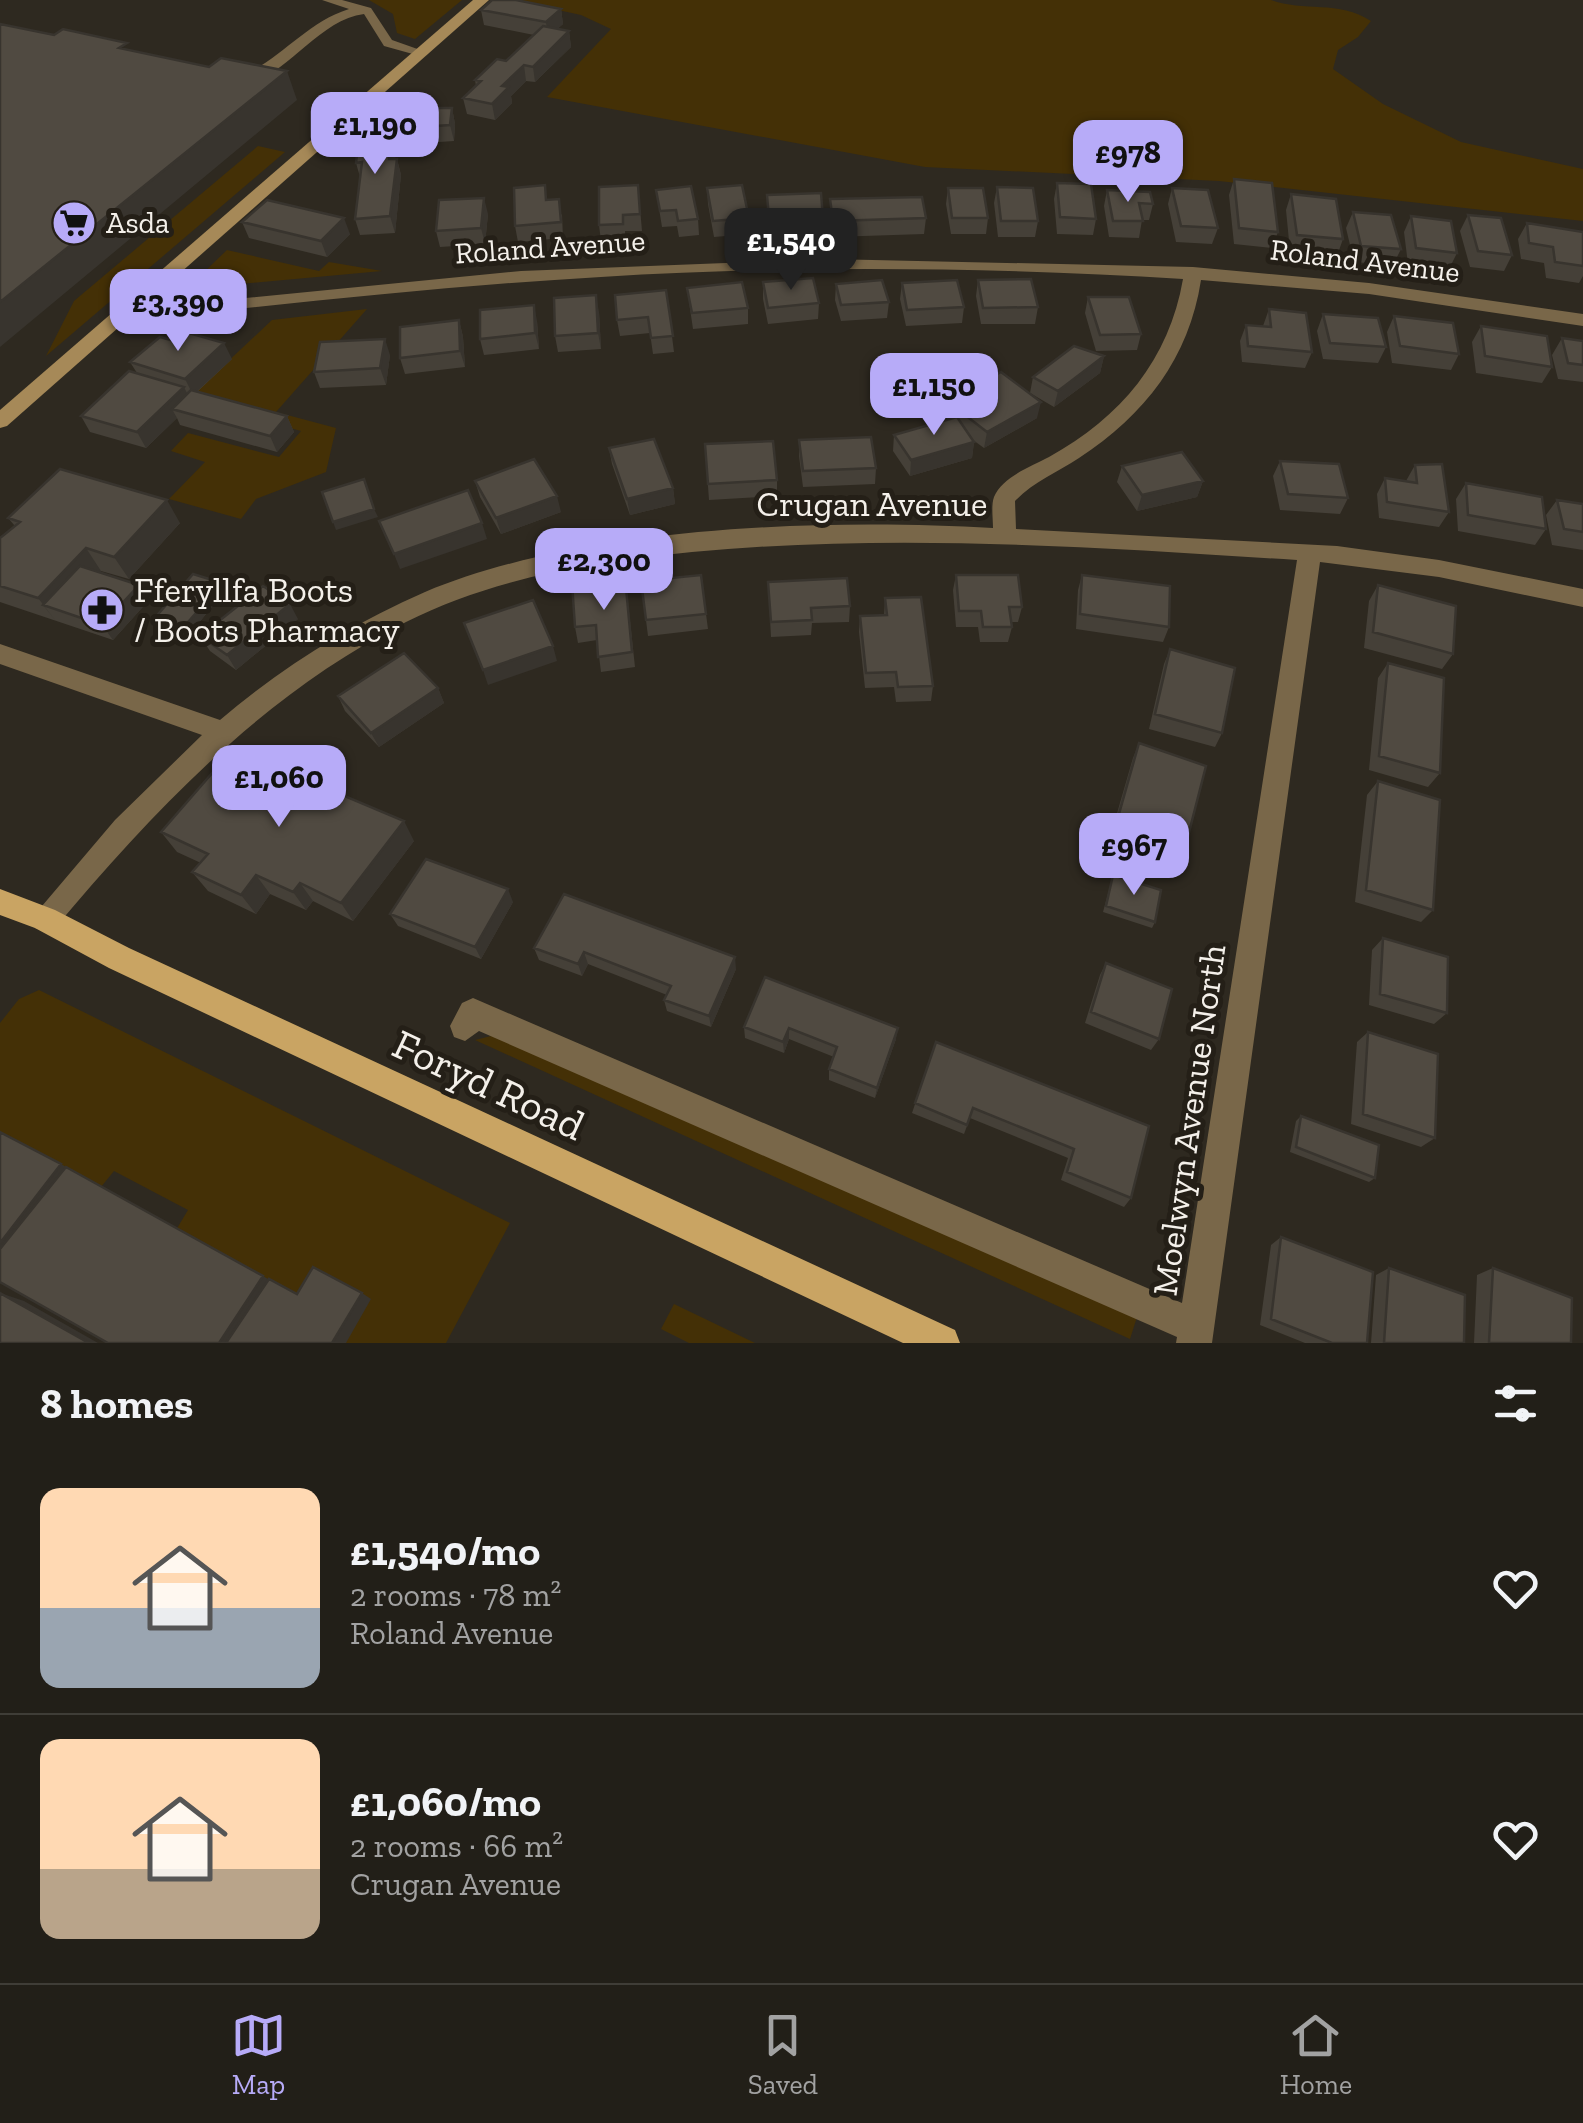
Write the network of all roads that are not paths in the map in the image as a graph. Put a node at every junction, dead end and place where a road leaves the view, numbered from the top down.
1 (328, 0) edge
2 (482, 0) edge
3 (367, 10) junction
4 (420, 52) junction
5 (232, 76) edge
6 (1192, 273) junction
7 (120, 315) junction
8 (1583, 320) edge
9 (0, 421) edge
10 (1006, 538) junction
11 (1310, 553) junction
12 (1583, 598) edge
13 (0, 654) edge
14 (220, 731) junction
15 (4, 910) edge
16 (45, 919) junction
17 (465, 1026) dead end
18 (1195, 1335) edge
19 (942, 1343) edge

1 - 3 lane
2 - 4 street
3 - 4 lane
3 - 5 lane
4 - 7 street
6 - 7 street, Roland Avenue
6 - 8 street, Roland Avenue
6 - 10 street
7 - 9 street
10 - 11 street, Crugan Avenue
10 - 14 street, Crugan Avenue
11 - 12 street, Crugan Avenue
11 - 18 street, Moelwyn Avenue North
13 - 14 street
14 - 16 street, Crugan Avenue
15 - 16 main road, Foryd Road
16 - 19 main road, Foryd Road
17 - 18 street

